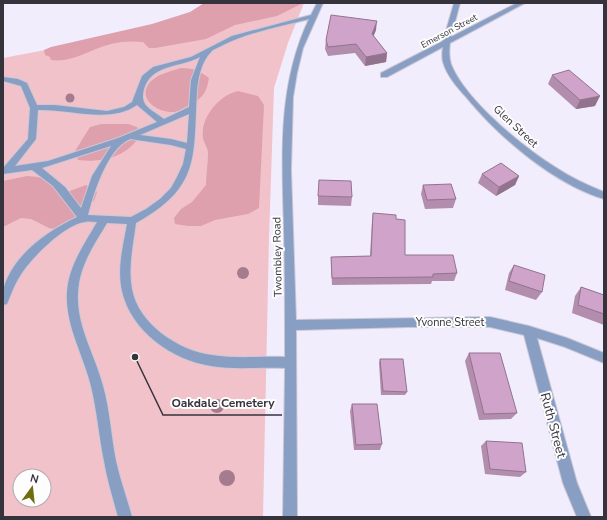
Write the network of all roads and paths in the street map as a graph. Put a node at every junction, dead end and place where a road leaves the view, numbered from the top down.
1 (320, 3) edge
2 (457, 3) edge
3 (522, 3) edge
4 (313, 16) junction
5 (447, 43) junction
6 (208, 51) junction
7 (384, 75) dead end
8 (3, 79) edge
9 (138, 97) junction
10 (34, 108) junction
11 (193, 108) junction
12 (163, 122) junction
13 (131, 137) junction
14 (121, 140) junction
15 (191, 147) junction
16 (34, 167) junction
17 (5, 170) edge
18 (604, 196) edge
19 (83, 218) junction
20 (104, 220) junction
21 (132, 221) junction
22 (6, 284) edge
23 (3, 301) edge
24 (290, 325) junction
25 (529, 331) junction
26 (604, 358) edge
27 (290, 363) junction
28 (125, 517) edge
29 (290, 517) edge
30 (584, 517) edge

1 - 4 street, Twombley Road
2 - 5 street, Glen Street
3 - 5 street, Emerson Street
4 - 6 street
4 - 24 street, Twombley Road
5 - 7 street, Emerson Street
5 - 18 street, Glen Street
6 - 9 street
6 - 11 street
8 - 10 street
9 - 10 street
9 - 12 street
10 - 17 street
11 - 12 street
11 - 15 street
12 - 13 street
13 - 14 street
13 - 15 street
14 - 16 street
14 - 19 street
15 - 21 street
16 - 17 street
16 - 19 street
19 - 20 street
19 - 22 street
20 - 21 street
20 - 28 street
21 - 27 street
22 - 23 street
24 - 25 street, Yvonne Street
24 - 27 street, Twombley Road
25 - 26 street, Yvonne Street
25 - 30 street, Ruth Street
27 - 29 street, Twombley Road

